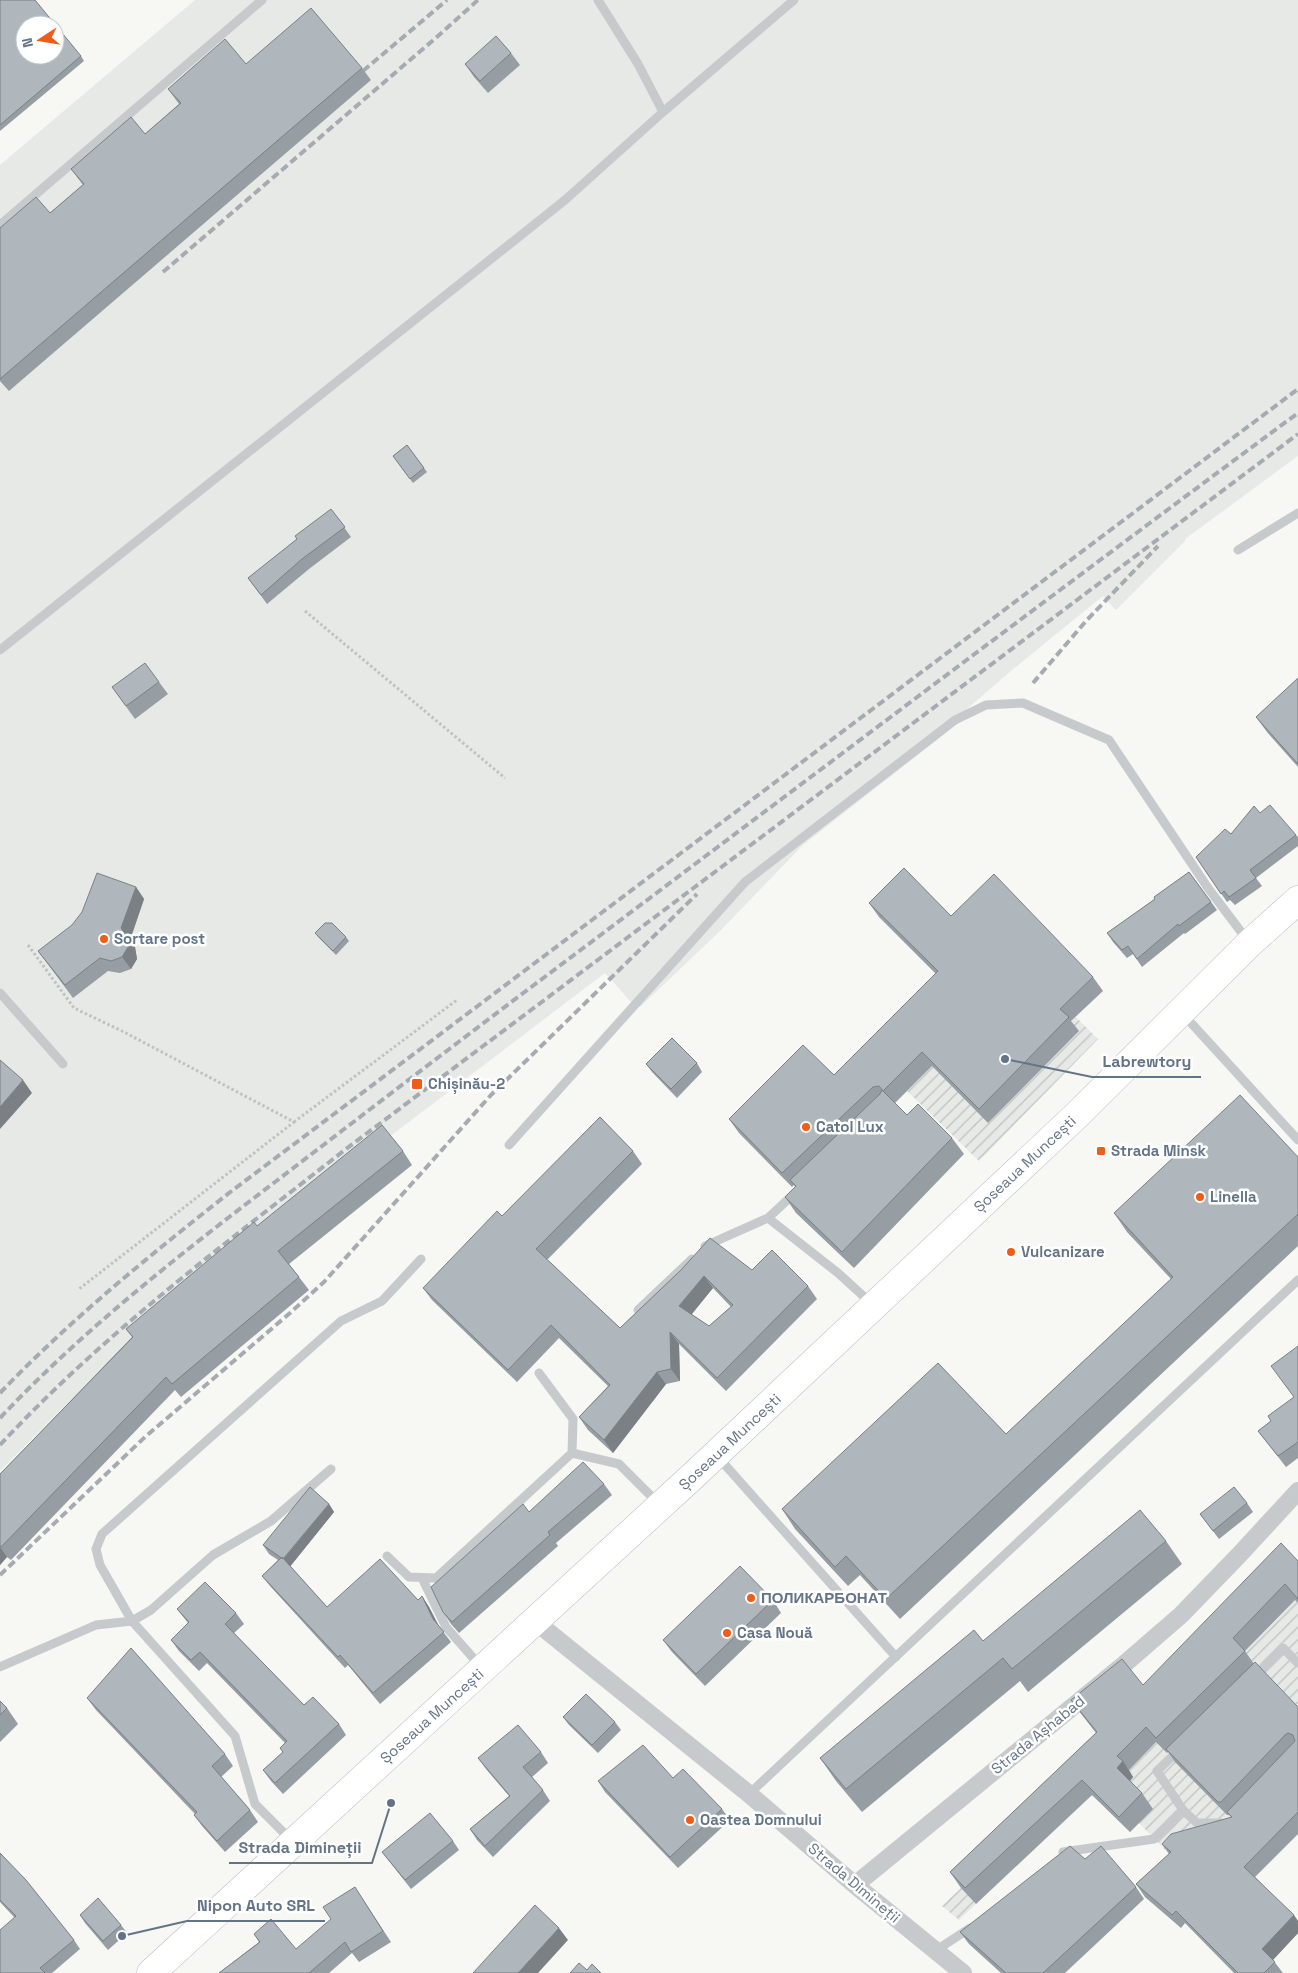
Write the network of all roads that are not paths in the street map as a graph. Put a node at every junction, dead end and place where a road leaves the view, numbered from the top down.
1 (262, 0) edge
2 (598, 0) edge
3 (794, 0) edge
4 (663, 112) junction
5 (0, 225) edge
6 (1298, 513) edge
7 (1238, 550) dead end
8 (0, 650) edge
9 (1298, 900) edge
10 (1250, 943) junction
11 (0, 993) edge
12 (1181, 1012) junction
13 (64, 1064) dead end
14 (1298, 1140) edge
15 (509, 1145) dead end
16 (803, 1185) edge
17 (768, 1218) junction
18 (421, 1259) dead end
19 (1298, 1280) edge
20 (874, 1306) junction
21 (638, 1310) edge
22 (539, 1373) dead end
23 (572, 1452) junction
24 (716, 1455) junction
25 (331, 1469) dead end
26 (1298, 1491) edge
27 (661, 1506) junction
28 (387, 1556) dead end
29 (422, 1578) junction
30 (132, 1622) junction
31 (536, 1622) junction
32 (896, 1657) junction
33 (1298, 1663) edge
34 (0, 1668) edge
35 (483, 1670) junction
36 (1248, 1682) edge
37 (1185, 1744) edge
38 (750, 1794) junction
39 (1182, 1810) junction
40 (1233, 1820) edge
41 (294, 1842) junction
42 (1058, 1856) edge
43 (855, 1885) junction
44 (981, 1920) edge
45 (935, 1951) junction
46 (152, 1973) edge
47 (963, 1973) edge

1 - 5 lane
2 - 4 lane
3 - 4 lane
4 - 8 lane
6 - 7 lane
9 - 10 main road, Șoseaua Muncești
10 - 12 main road, Șoseaua Muncești
10 - 15 lane
11 - 13 lane
12 - 14 lane
12 - 20 main road, Șoseaua Muncești
16 - 17 lane
17 - 20 lane
17 - 21 lane
18 - 30 lane
19 - 32 lane
20 - 24 main road, Șoseaua Muncești
22 - 23 lane
23 - 27 lane
23 - 29 lane
24 - 27 main road, Șoseaua Muncești
24 - 32 lane
25 - 30 lane
26 - 43 street, Strada Așhabad
27 - 31 main road, Șoseaua Muncești
28 - 29 lane
29 - 35 lane
30 - 34 lane
30 - 41 lane
31 - 35 main road, Șoseaua Muncești
31 - 38 street, Strada Dimineții
32 - 38 lane
33 - 36 lane
35 - 41 main road, Șoseaua Muncești
37 - 39 lane
38 - 43 street, Strada Dimineții
39 - 40 lane
39 - 42 lane
41 - 46 main road, Șoseaua Muncești
43 - 45 street, Strada Dimineții
44 - 45 lane
45 - 47 street, Strada Dimineții

